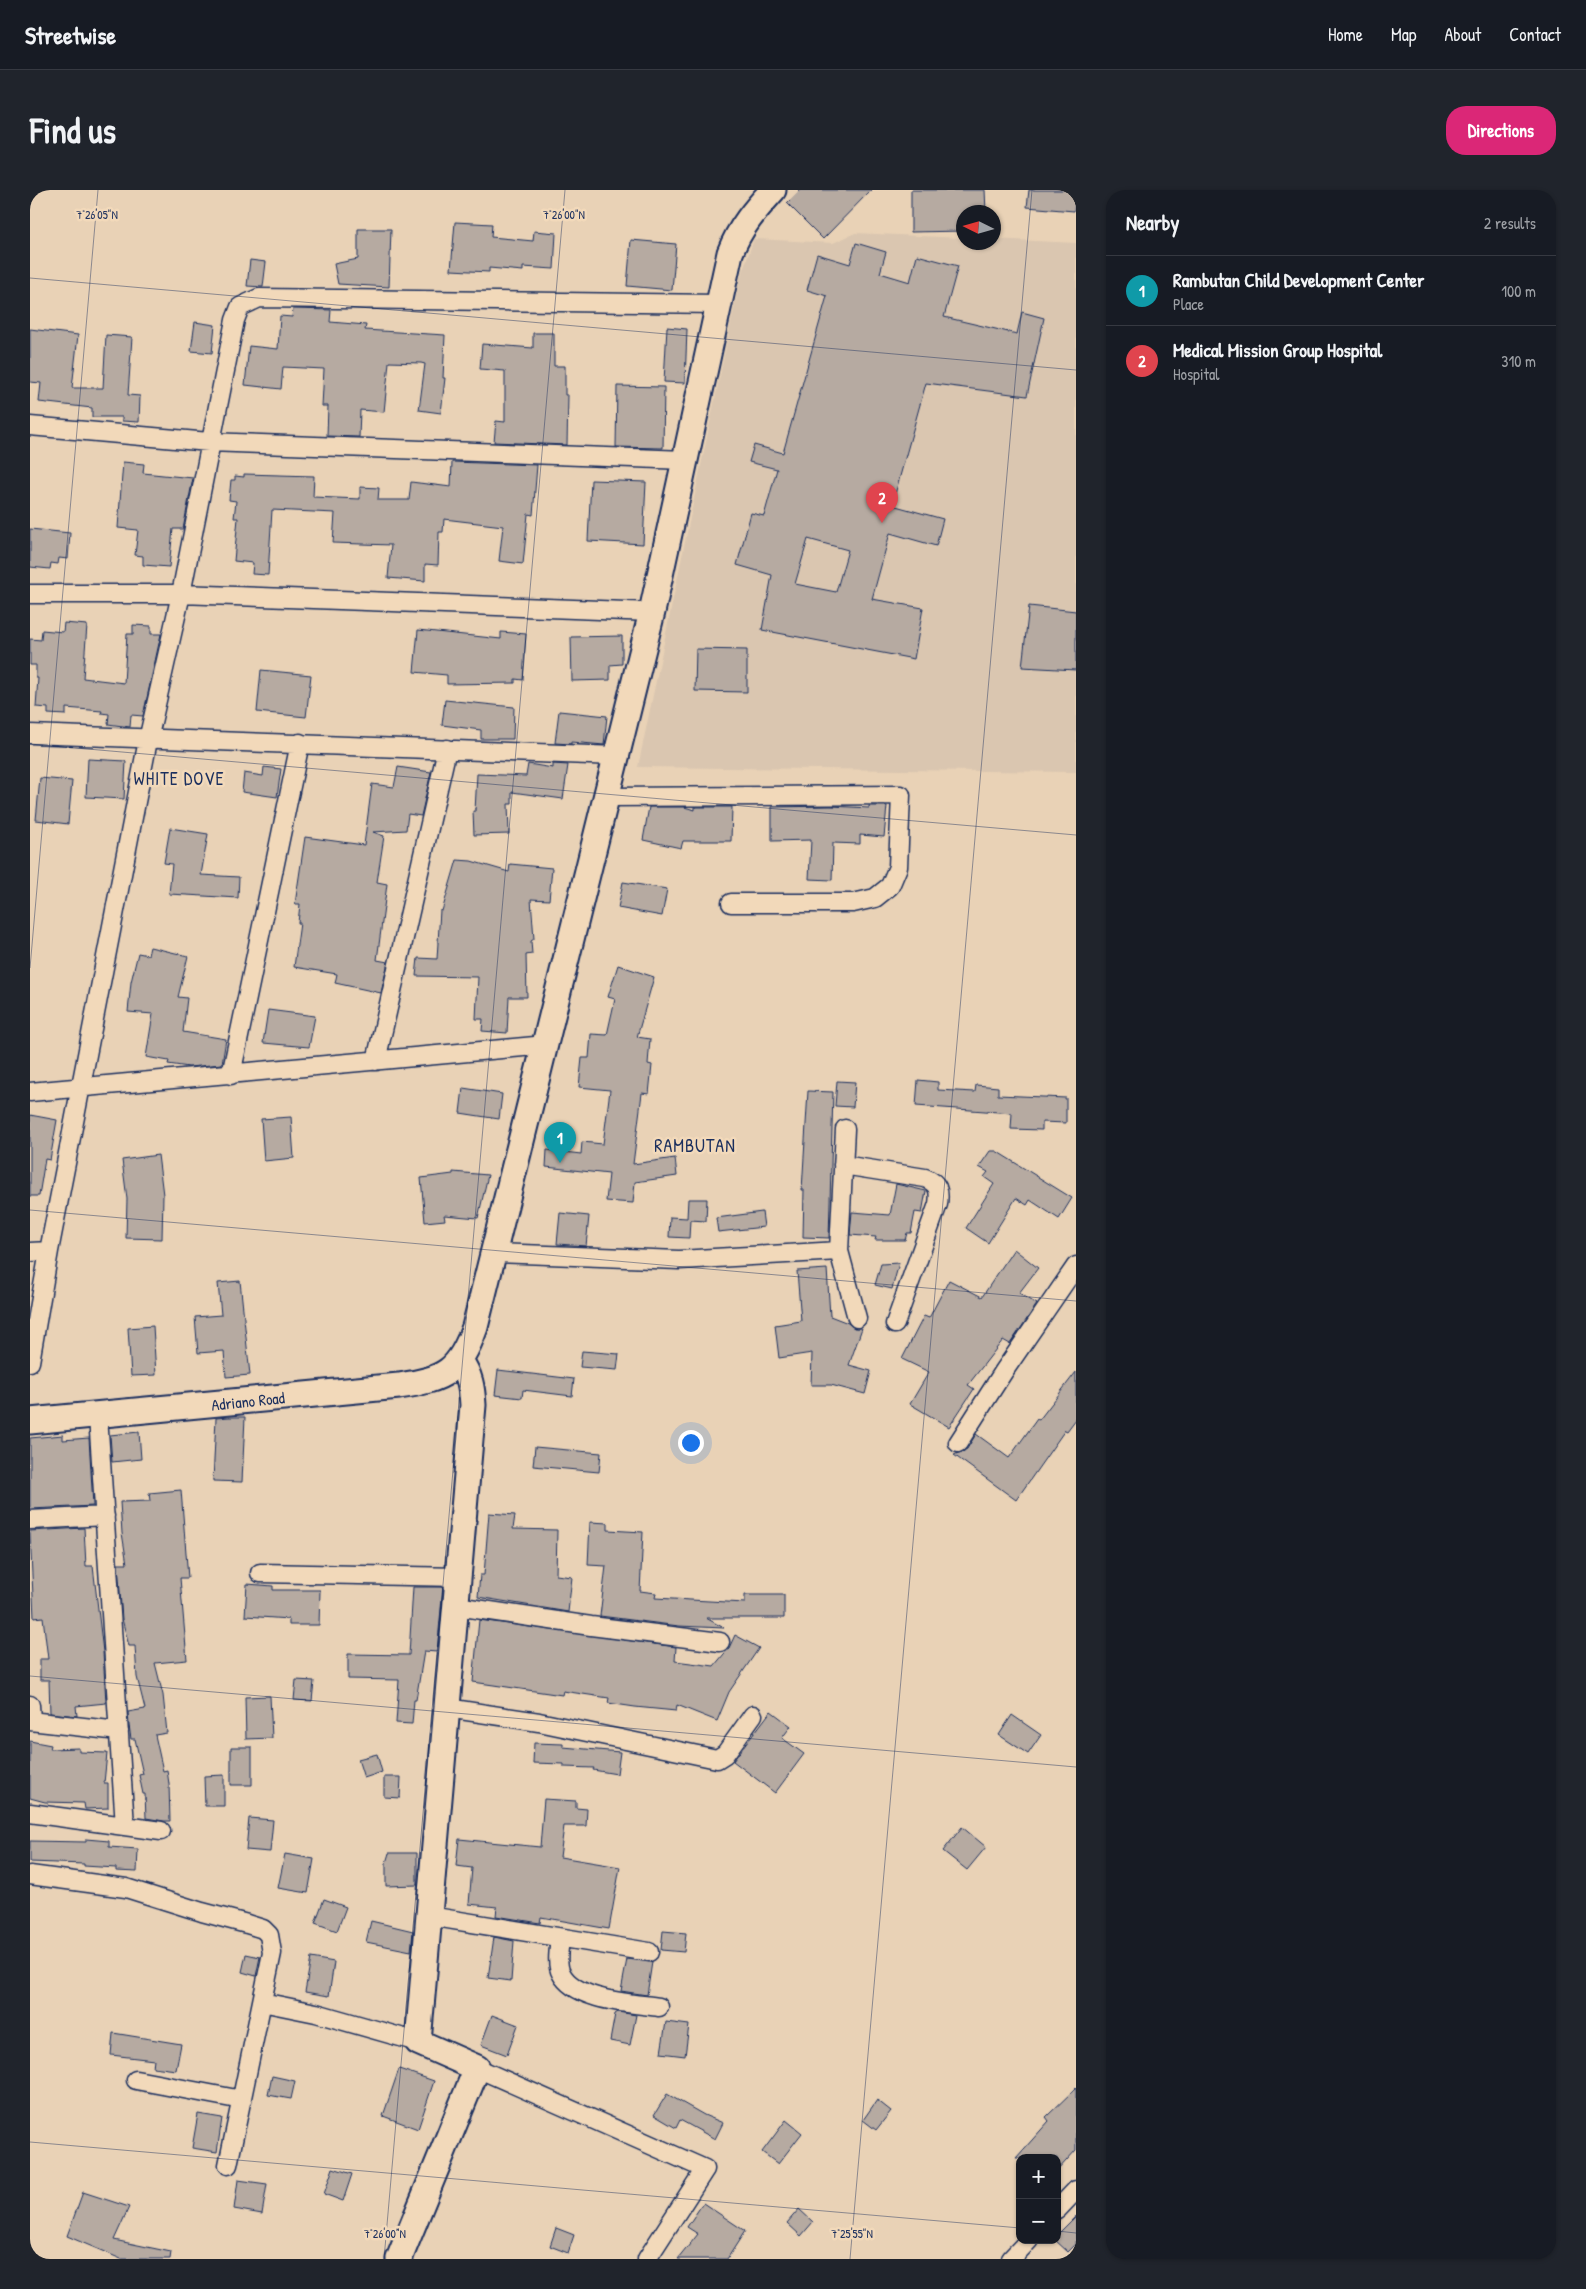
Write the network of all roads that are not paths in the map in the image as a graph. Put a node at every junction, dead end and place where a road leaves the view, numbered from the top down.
1 (773, 190) edge
2 (718, 304) junction
3 (30, 426) edge
4 (210, 442) junction
5 (685, 460) junction
6 (30, 594) edge
7 (181, 594) junction
8 (652, 612) junction
9 (30, 734) edge
10 (148, 740) junction
11 (300, 743) junction
12 (447, 749) junction
13 (617, 756) junction
14 (608, 797) junction
15 (731, 903) dead end
16 (546, 1045) junction
17 (376, 1061) junction
18 (231, 1075) junction
19 (80, 1089) junction
20 (30, 1092) edge
21 (845, 1129) dead end
22 (843, 1165) junction
23 (49, 1251) junction
24 (839, 1251) junction
25 (30, 1252) edge
26 (494, 1253) junction
27 (1076, 1266) edge
28 (857, 1318) dead end
29 (895, 1324) dead end
30 (460, 1361) junction
31 (30, 1362) edge
32 (98, 1416) junction
33 (30, 1421) edge
34 (958, 1443) dead end
35 (105, 1516) junction
36 (30, 1520) edge
37 (260, 1573) dead end
38 (459, 1577) junction
39 (456, 1606) junction
40 (720, 1642) dead end
41 (447, 1708) junction
42 (30, 1715) edge
43 (753, 1715) dead end
44 (119, 1731) junction
45 (30, 1813) edge
46 (125, 1826) junction
47 (160, 1831) dead end
48 (30, 1875) edge
49 (429, 1916) junction
50 (560, 1938) junction
51 (649, 1952) dead end
52 (262, 2002) junction
53 (659, 2007) dead end
54 (418, 2042) junction
55 (477, 2068) junction
56 (136, 2080) dead end
57 (242, 2100) junction
58 (228, 2165) dead end
59 (1076, 2190) edge
60 (1061, 2206) edge
61 (1025, 2244) edge
62 (399, 2259) edge
63 (647, 2259) edge
64 (1012, 2259) edge

1 - 2 street
2 - 4 street
2 - 5 street
3 - 4 street
4 - 5 street
4 - 7 street
5 - 8 street
6 - 7 street
7 - 8 street
7 - 10 street
8 - 13 street
9 - 10 street
10 - 11 street
10 - 19 street
11 - 12 street
11 - 18 street
12 - 13 street
12 - 17 street
13 - 14 street
14 - 15 street
14 - 16 street
16 - 17 street
16 - 26 street
17 - 18 street
18 - 19 street
19 - 20 street
19 - 23 street
21 - 22 street
22 - 24 street
22 - 29 street
23 - 25 street
23 - 31 street
24 - 26 street
24 - 28 street
26 - 30 street
27 - 34 street
30 - 32 street, Adriano Road
30 - 38 street
32 - 33 street, Adriano Road
32 - 35 street
35 - 36 street
35 - 44 street
37 - 38 street
38 - 39 street
39 - 40 street
39 - 41 street
41 - 43 street
41 - 49 street
42 - 44 street
44 - 46 street
45 - 46 street
46 - 47 street
48 - 52 street
49 - 50 street
49 - 54 street
50 - 51 street
50 - 53 street
52 - 54 street
52 - 57 street
54 - 55 street
55 - 62 street
55 - 63 street
56 - 57 street
57 - 58 street
59 - 60 street
61 - 64 street

